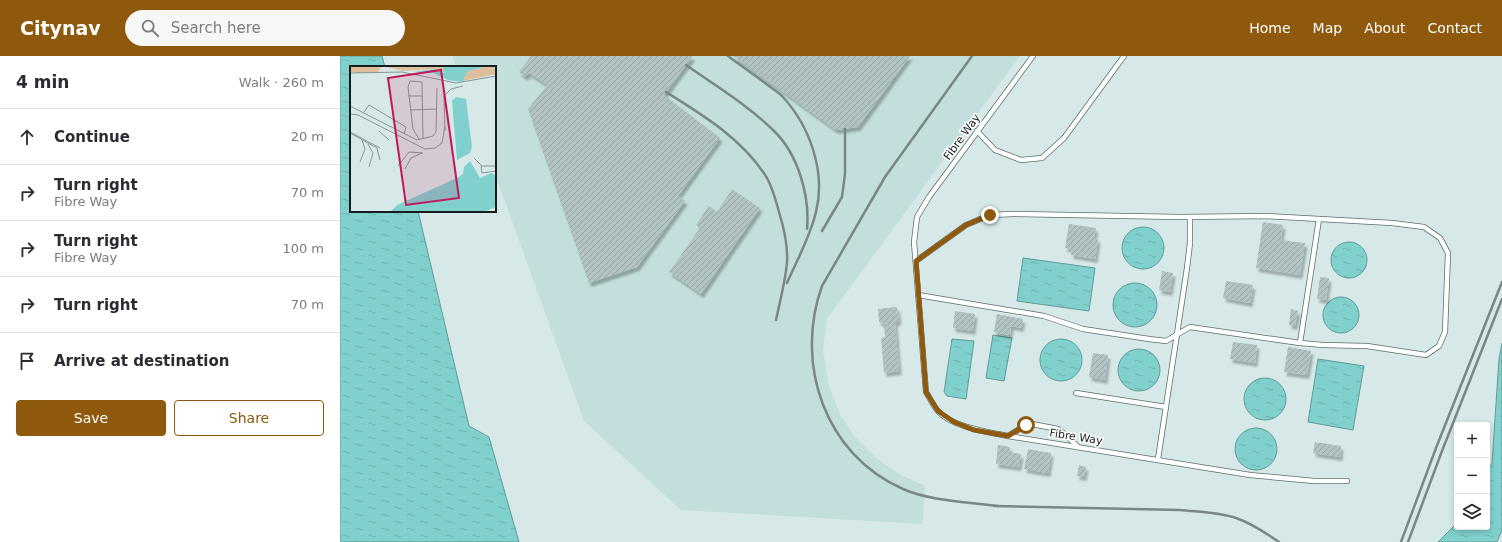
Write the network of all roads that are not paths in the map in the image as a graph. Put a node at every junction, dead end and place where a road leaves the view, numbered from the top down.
1 (1033, 56) edge
2 (1124, 56) edge
3 (978, 131) junction
4 (1190, 217) junction
5 (1318, 219) junction
6 (916, 261) junction
7 (918, 295) junction
8 (1178, 334) junction
9 (1300, 343) junction
10 (1076, 393) dead end
11 (1166, 407) junction
12 (1008, 436) junction
13 (1078, 447) junction
14 (1158, 459) junction
15 (1347, 481) dead end

1 - 3 lane, Fibre Way
2 - 3 lane
3 - 6 lane, Fibre Way
4 - 5 lane
4 - 6 lane
4 - 8 lane
5 - 9 lane
5 - 9 lane
6 - 7 lane, Fibre Way
7 - 8 lane
7 - 12 lane, Fibre Way
8 - 9 lane
8 - 11 lane
10 - 11 lane
11 - 14 lane
12 - 13 lane, Fibre Way
12 - 13 lane
13 - 14 lane, Fibre Way
14 - 15 lane, Fibre Way

